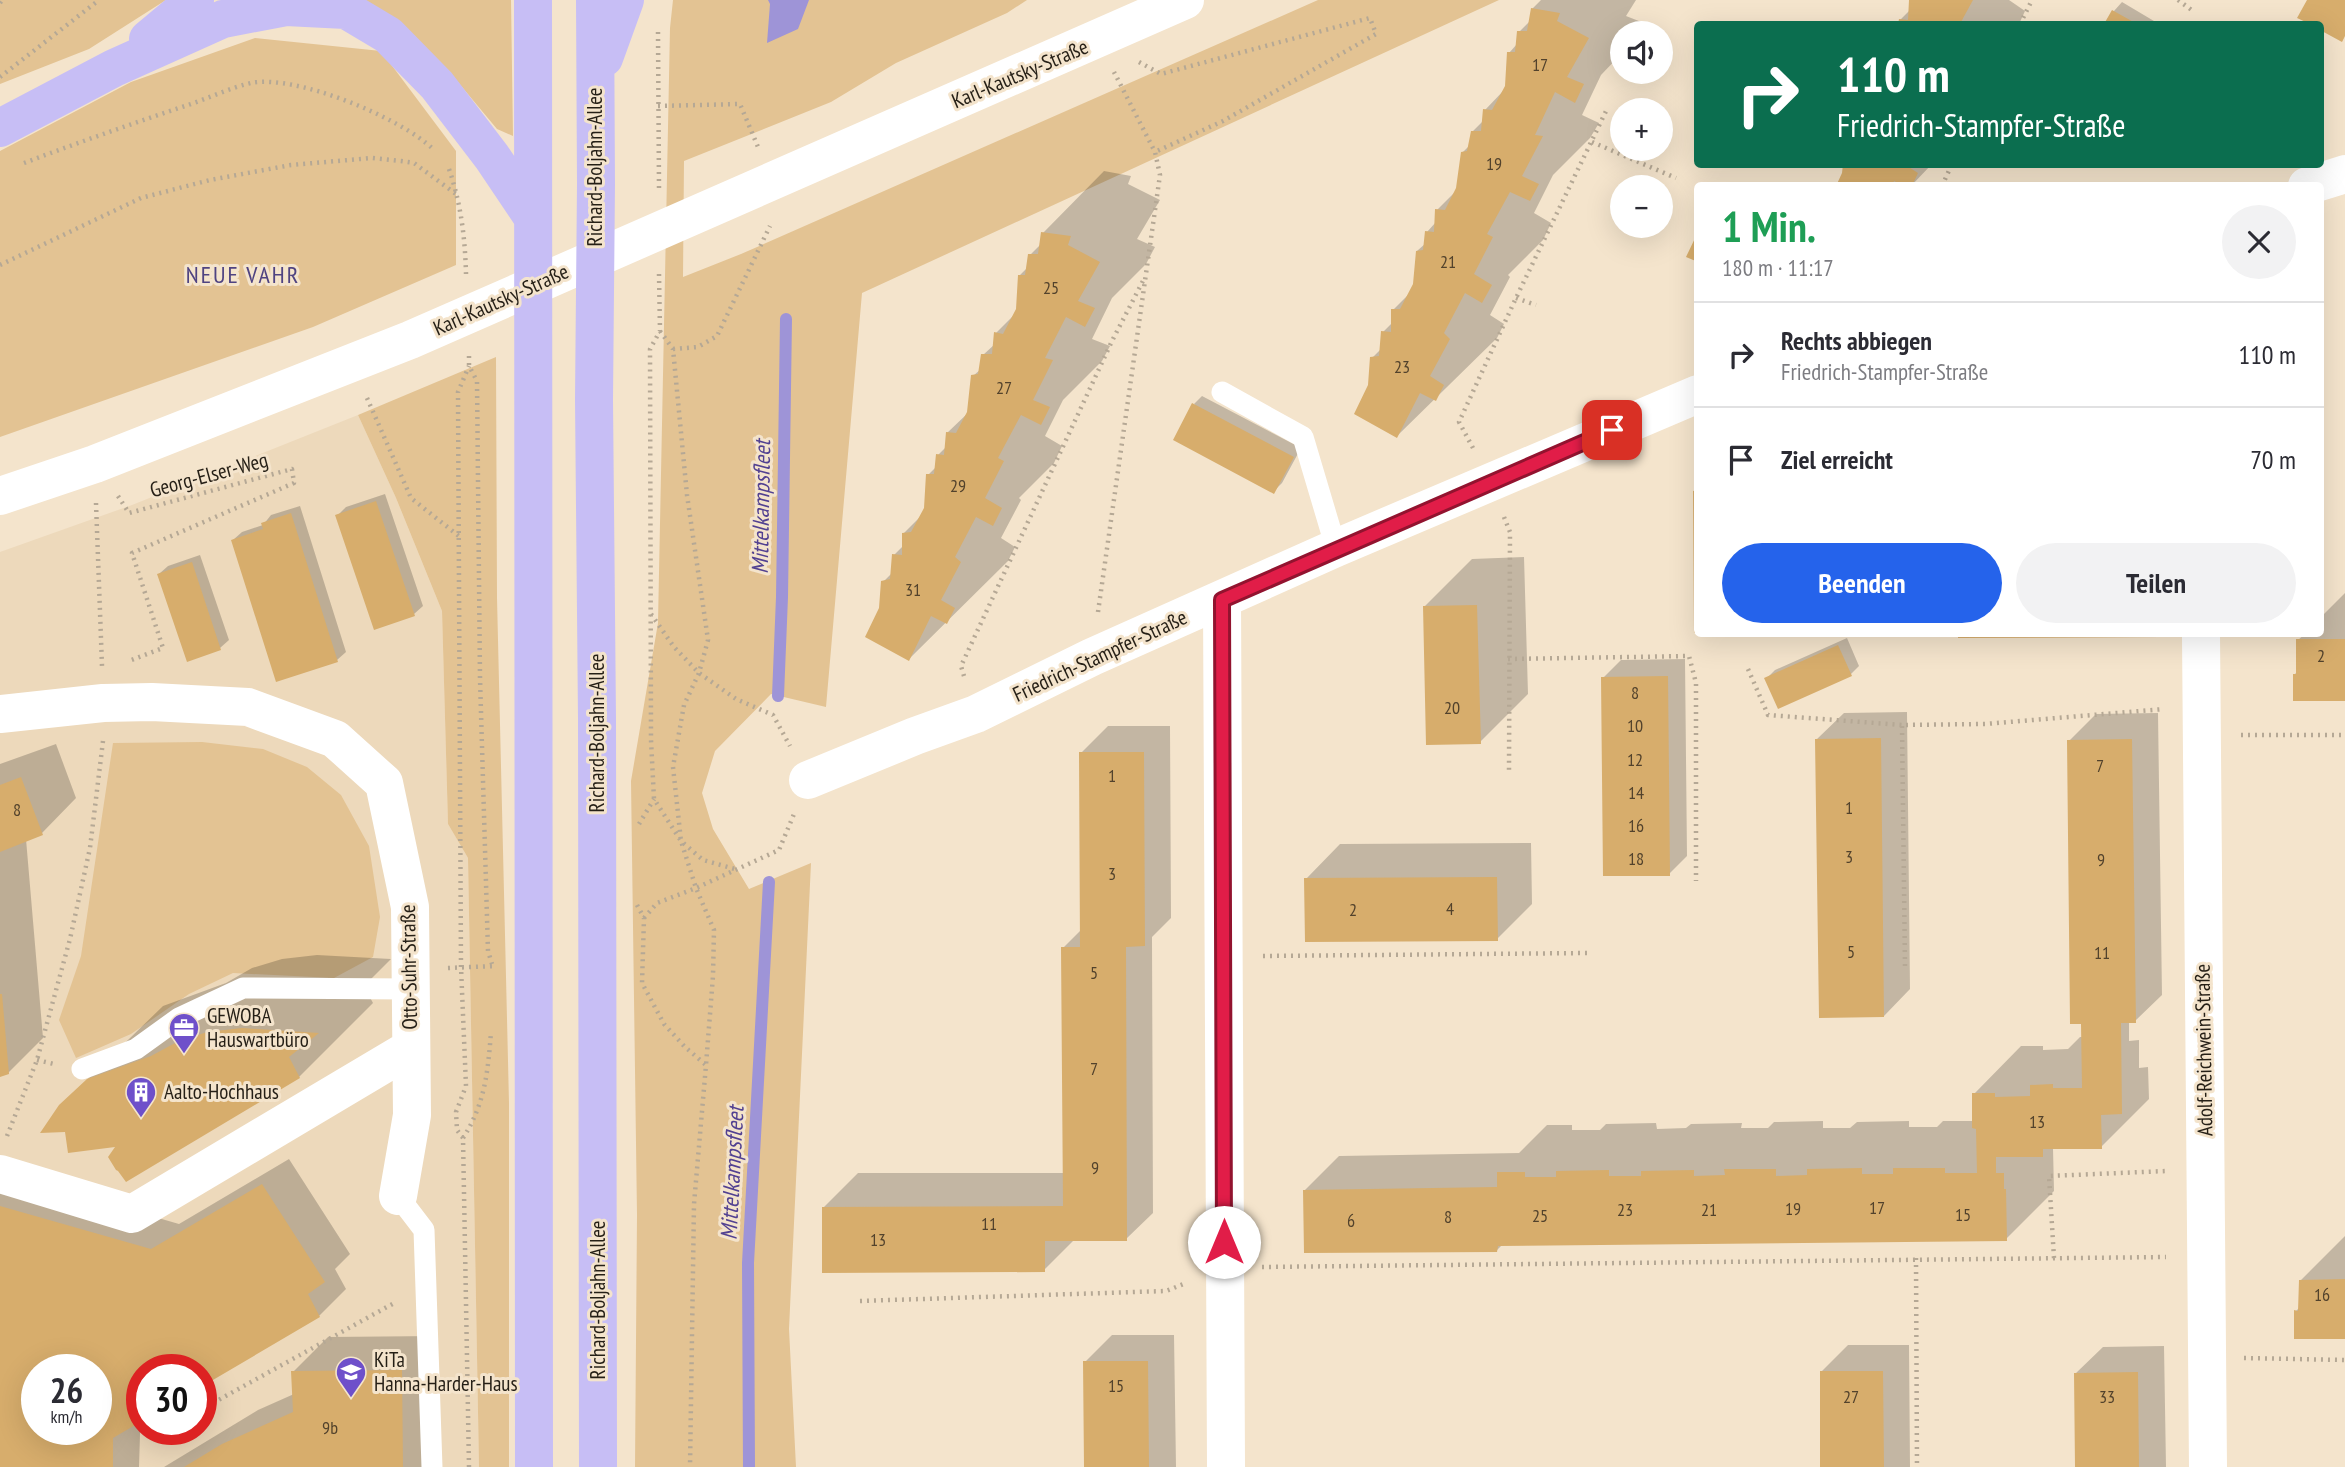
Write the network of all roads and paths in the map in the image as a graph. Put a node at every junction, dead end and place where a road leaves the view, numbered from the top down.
1 (99, 0) edge
2 (195, 0) edge
3 (533, 0) edge
4 (595, 0) edge
5 (625, 0) edge
6 (1185, 0) edge
7 (2032, 0) edge
8 (2178, 0) edge
9 (2193, 11) dead end
10 (2022, 21) edge
11 (658, 30) dead end
12 (1098, 40) junction
13 (114, 68) junction
14 (0, 77) edge
15 (595, 83) junction
16 (658, 106) junction
17 (1608, 107) dead end
18 (0, 128) edge
19 (1592, 142) junction
20 (1155, 152) junction
21 (439, 155) dead end
22 (12, 167) dead end
23 (2345, 174) edge
24 (1676, 178) dead end
25 (772, 180) junction
26 (2320, 182) edge
27 (458, 196) dead end
28 (659, 198) dead end
29 (533, 218) junction
30 (0, 265) edge
31 (659, 265) dead end
32 (1145, 276) junction
33 (1516, 298) junction
34 (1536, 304) dead end
35 (660, 331) junction
36 (673, 349) junction
37 (1222, 392) dead end
38 (1694, 396) edge
39 (373, 411) dead end
40 (95, 464) junction
41 (1491, 481) junction
42 (0, 496) edge
43 (460, 537) junction
44 (1336, 548) junction
45 (1222, 600) junction
46 (650, 613) junction
47 (2200, 637) edge
48 (1092, 657) junction
49 (1508, 659) junction
50 (126, 662) dead end
51 (114, 667) dead end
52 (1748, 669) dead end
53 (699, 673) junction
54 (103, 703) junction
55 (0, 714) edge
56 (975, 714) junction
57 (2201, 721) junction
58 (1902, 725) junction
59 (2345, 735) edge
60 (1509, 770) dead end
61 (808, 780) junction
62 (681, 841) junction
63 (735, 869) junction
64 (1696, 881) dead end
65 (696, 888) junction
66 (1589, 953) dead end
67 (1223, 956) junction
68 (493, 966) junction
69 (1905, 966) dead end
70 (461, 967) junction
71 (493, 977) dead end
72 (410, 989) junction
73 (492, 1023) dead end
74 (411, 1048) junction
75 (706, 1065) junction
76 (82, 1069) dead end
77 (463, 1138) junction
78 (2, 1158) edge
79 (2205, 1169) junction
80 (398, 1196) joint
81 (2206, 1257) junction
82 (1916, 1258) junction
83 (2054, 1258) junction
84 (1225, 1267) junction
85 (426, 1299) junction
86 (860, 1301) dead end
87 (2206, 1358) junction
88 (2345, 1360) edge
89 (217, 1402) edge
90 (432, 1467) edge
91 (469, 1467) edge
92 (534, 1467) edge
93 (597, 1467) edge
94 (690, 1467) edge
95 (1226, 1467) edge
96 (1917, 1467) edge
97 (2208, 1467) edge

1 - 14 path
2 - 13 main road
3 - 29 main road
4 - 15 main road, Richard-Boljahn-Allee
5 - 15 main road
6 - 12 street, Karl-Kautsky-Straße
7 - 10 path
8 - 9 path
11 - 16 path
12 - 20 path
12 - 20 path
12 - 25 street, Karl-Kautsky-Straße
13 - 18 main road
13 - 29 main road
15 - 93 main road, Richard-Boljahn-Allee
16 - 25 path
16 - 28 path
17 - 19 path
19 - 24 path
19 - 33 path
20 - 32 path
21 - 22 path
23 - 26 street
25 - 36 path
25 - 40 street, Karl-Kautsky-Straße
27 - 30 path
29 - 92 main road
31 - 35 path
32 - 48 path
32 - 56 path
33 - 34 path
33 - 41 path
35 - 36 path
35 - 46 path
36 - 53 path
37 - 44 lane
38 - 41 street, Friedrich-Stampfer-Straße
39 - 43 path
40 - 42 street, Karl-Kautsky-Straße
40 - 50 path, Georg-Elser-Weg
40 - 51 path
41 - 44 street, Friedrich-Stampfer-Straße
41 - 49 path
43 - 68 path
43 - 70 path
44 - 45 street, Friedrich-Stampfer-Straße
45 - 48 street, Friedrich-Stampfer-Straße
45 - 67 street
46 - 53 path
46 - 62 path
47 - 57 street, Adolf-Reichwein-Straße
48 - 56 street, Friedrich-Stampfer-Straße
49 - 60 path
49 - 64 path
52 - 58 path
53 - 61 path
53 - 62 path
54 - 55 street, Otto-Suhr-Straße
54 - 72 street, Otto-Suhr-Straße
54 - 78 path
56 - 61 street, Friedrich-Stampfer-Straße
57 - 58 path
57 - 59 path
57 - 79 street, Adolf-Reichwein-Straße
58 - 69 path
61 - 63 path
62 - 63 path
62 - 65 path
63 - 65 path
65 - 75 path
65 - 75 path
66 - 67 path
67 - 84 street
68 - 70 path
68 - 71 path
70 - 77 path
72 - 74 street, Otto-Suhr-Straße
72 - 76 lane
73 - 77 path
74 - 78 street
74 - 80 street, Otto-Suhr-Straße
75 - 94 path
77 - 91 path
79 - 81 street, Adolf-Reichwein-Straße
79 - 83 path
80 - 85 lane, Otto-Suhr-Straße
81 - 83 path
81 - 87 street, Adolf-Reichwein-Straße
82 - 83 path
82 - 84 path
82 - 96 path
84 - 86 path
84 - 95 street
85 - 89 path
85 - 90 lane, Otto-Suhr-Straße
87 - 88 path
87 - 97 street, Adolf-Reichwein-Straße

